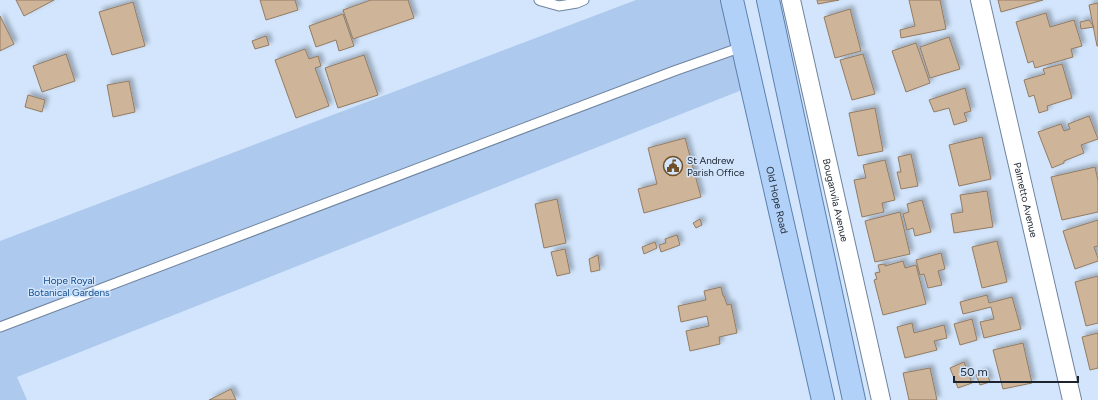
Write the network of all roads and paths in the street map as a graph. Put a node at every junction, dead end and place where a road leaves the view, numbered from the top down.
1 (540, 0) edge
2 (584, 0) edge
3 (732, 0) edge
4 (768, 0) edge
5 (792, 0) edge
6 (980, 0) edge
7 (744, 46) junction
8 (0, 327) edge
9 (823, 400) edge
10 (854, 400) edge
11 (881, 400) edge
12 (1072, 400) edge

1 - 2 lane
3 - 7 main road, Old Hope Road
4 - 10 main road
5 - 11 street, Bouganvila Avenue
6 - 12 street, Palmetto Avenue
7 - 8 lane
7 - 9 main road, Old Hope Road

